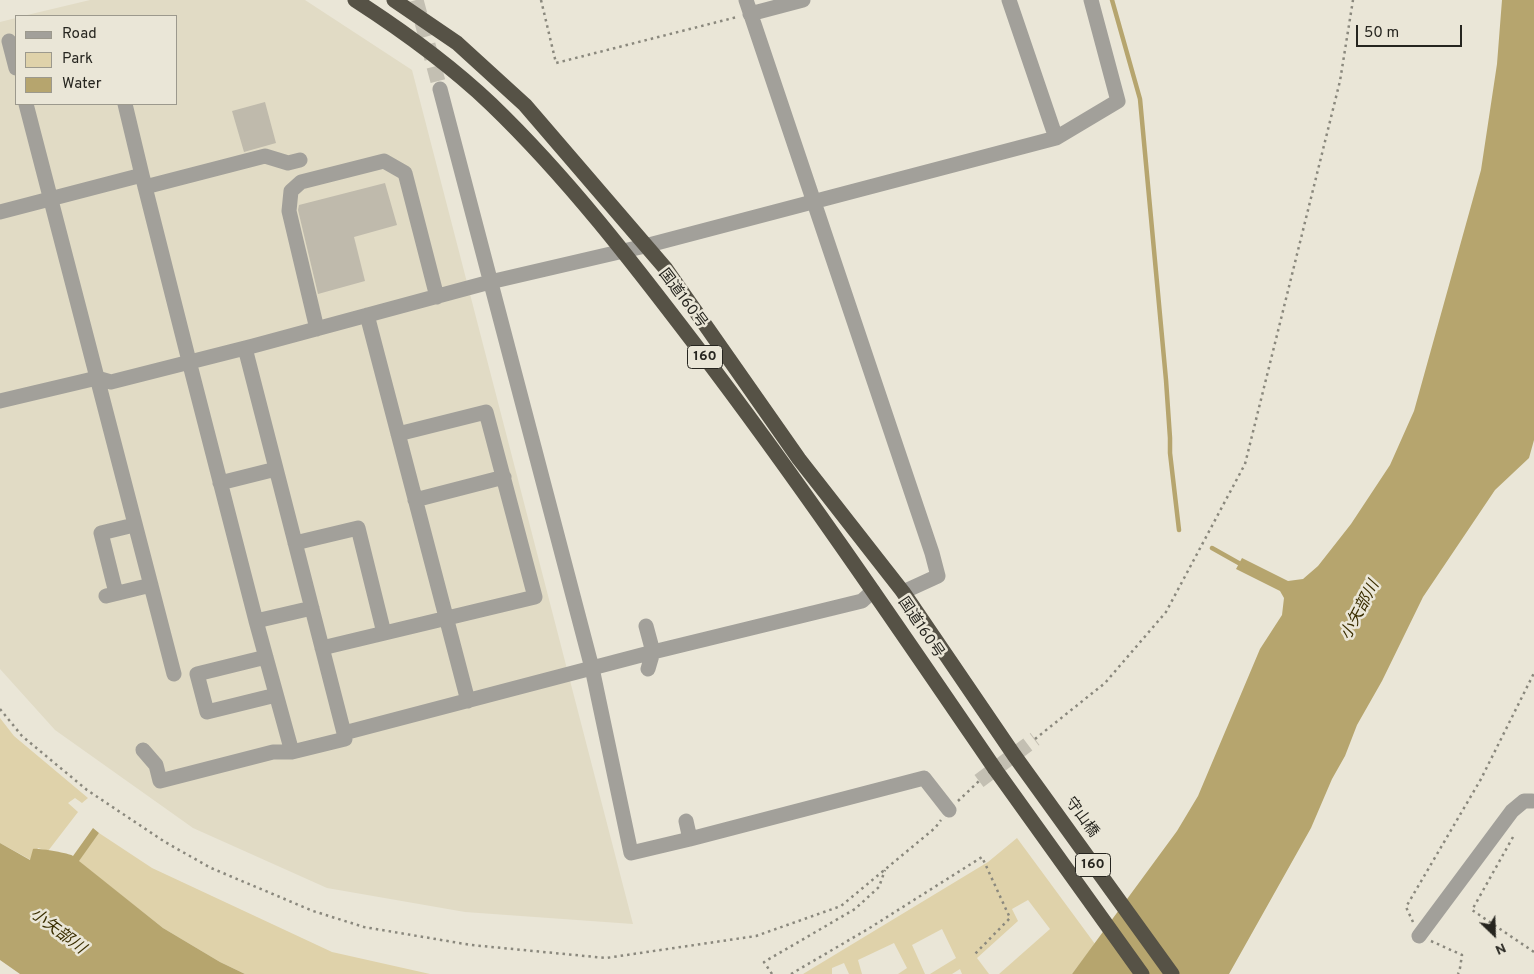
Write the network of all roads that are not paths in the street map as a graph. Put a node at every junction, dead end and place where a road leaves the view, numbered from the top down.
1 (354, 0) edge
2 (394, 0) edge
3 (803, 0) edge
4 (1009, 0) edge
5 (1091, 0) edge
6 (748, 7) edge
7 (9, 40) dead end
8 (15, 64) edge
9 (440, 89) tunnel mouth
10 (26, 105) edge
11 (125, 105) edge
12 (1056, 138) junction
13 (302, 172) junction
14 (144, 181) junction
15 (50, 198) junction
16 (812, 201) junction
17 (0, 212) edge
18 (645, 246) junction
19 (622, 251) junction
20 (490, 282) junction
21 (437, 297) junction
22 (367, 315) junction
23 (317, 329) junction
24 (245, 348) junction
25 (188, 362) junction
26 (97, 378) junction
27 (0, 401) edge
28 (398, 434) junction
29 (276, 469) junction
30 (504, 476) junction
31 (220, 482) junction
32 (415, 500) junction
33 (134, 525) junction
34 (295, 543) junction
35 (150, 585) junction
36 (873, 591) junction
37 (903, 592) junction
38 (312, 608) junction
39 (446, 618) junction
40 (256, 621) junction
41 (646, 626) dead end
42 (384, 633) junction
43 (322, 648) junction
44 (653, 652) junction
45 (266, 657) junction
46 (592, 668) junction
47 (648, 669) dead end
48 (174, 674) dead end
49 (276, 694) junction
50 (468, 701) junction
51 (344, 733) junction
52 (143, 750) dead end
53 (292, 752) junction
54 (1014, 755) joint
55 (1532, 801) dead end
56 (949, 810) road end
57 (686, 821) dead end
58 (690, 839) junction
59 (1419, 936) road end
60 (1142, 974) edge
61 (1172, 974) edge

1 - 19 highway, 国道160号 / 160
2 - 18 highway, 国道160号 / 160
3 - 6 street
4 - 12 street
5 - 12 street
6 - 16 street
7 - 8 street
9 - 20 street
10 - 15 street
11 - 14 street
12 - 16 street
13 - 14 street
13 - 21 street
13 - 23 street
14 - 15 street
14 - 25 street
15 - 17 street
15 - 26 street
16 - 18 street
16 - 37 street
18 - 19 street
18 - 37 highway, 国道160号 / 160
19 - 20 street
19 - 36 highway, 国道160号 / 160
20 - 21 street
20 - 46 street
21 - 22 street
22 - 23 street
22 - 28 street
23 - 24 street
24 - 25 street
24 - 29 street
25 - 26 street
25 - 31 street
26 - 27 street
26 - 33 street
28 - 30 street
28 - 32 street
29 - 31 street
29 - 34 street
30 - 32 street
30 - 39 street
31 - 40 street
32 - 39 street
33 - 35 street
33 - 35 street
34 - 38 street
34 - 42 street
35 - 48 street
36 - 44 street
36 - 60 highway, 国道160号 / 160, bridge
37 - 54 highway, 国道160号 / 160
38 - 40 street
38 - 43 street
39 - 42 street
39 - 50 street
40 - 45 street
41 - 44 street
42 - 43 street
43 - 51 street
44 - 46 street
44 - 47 street
45 - 49 street
45 - 49 street
46 - 50 street
46 - 58 street
49 - 53 street
50 - 51 street
51 - 53 street
52 - 53 street
54 - 61 highway, 守山橋 / 160
55 - 59 street
56 - 58 street
57 - 58 street

